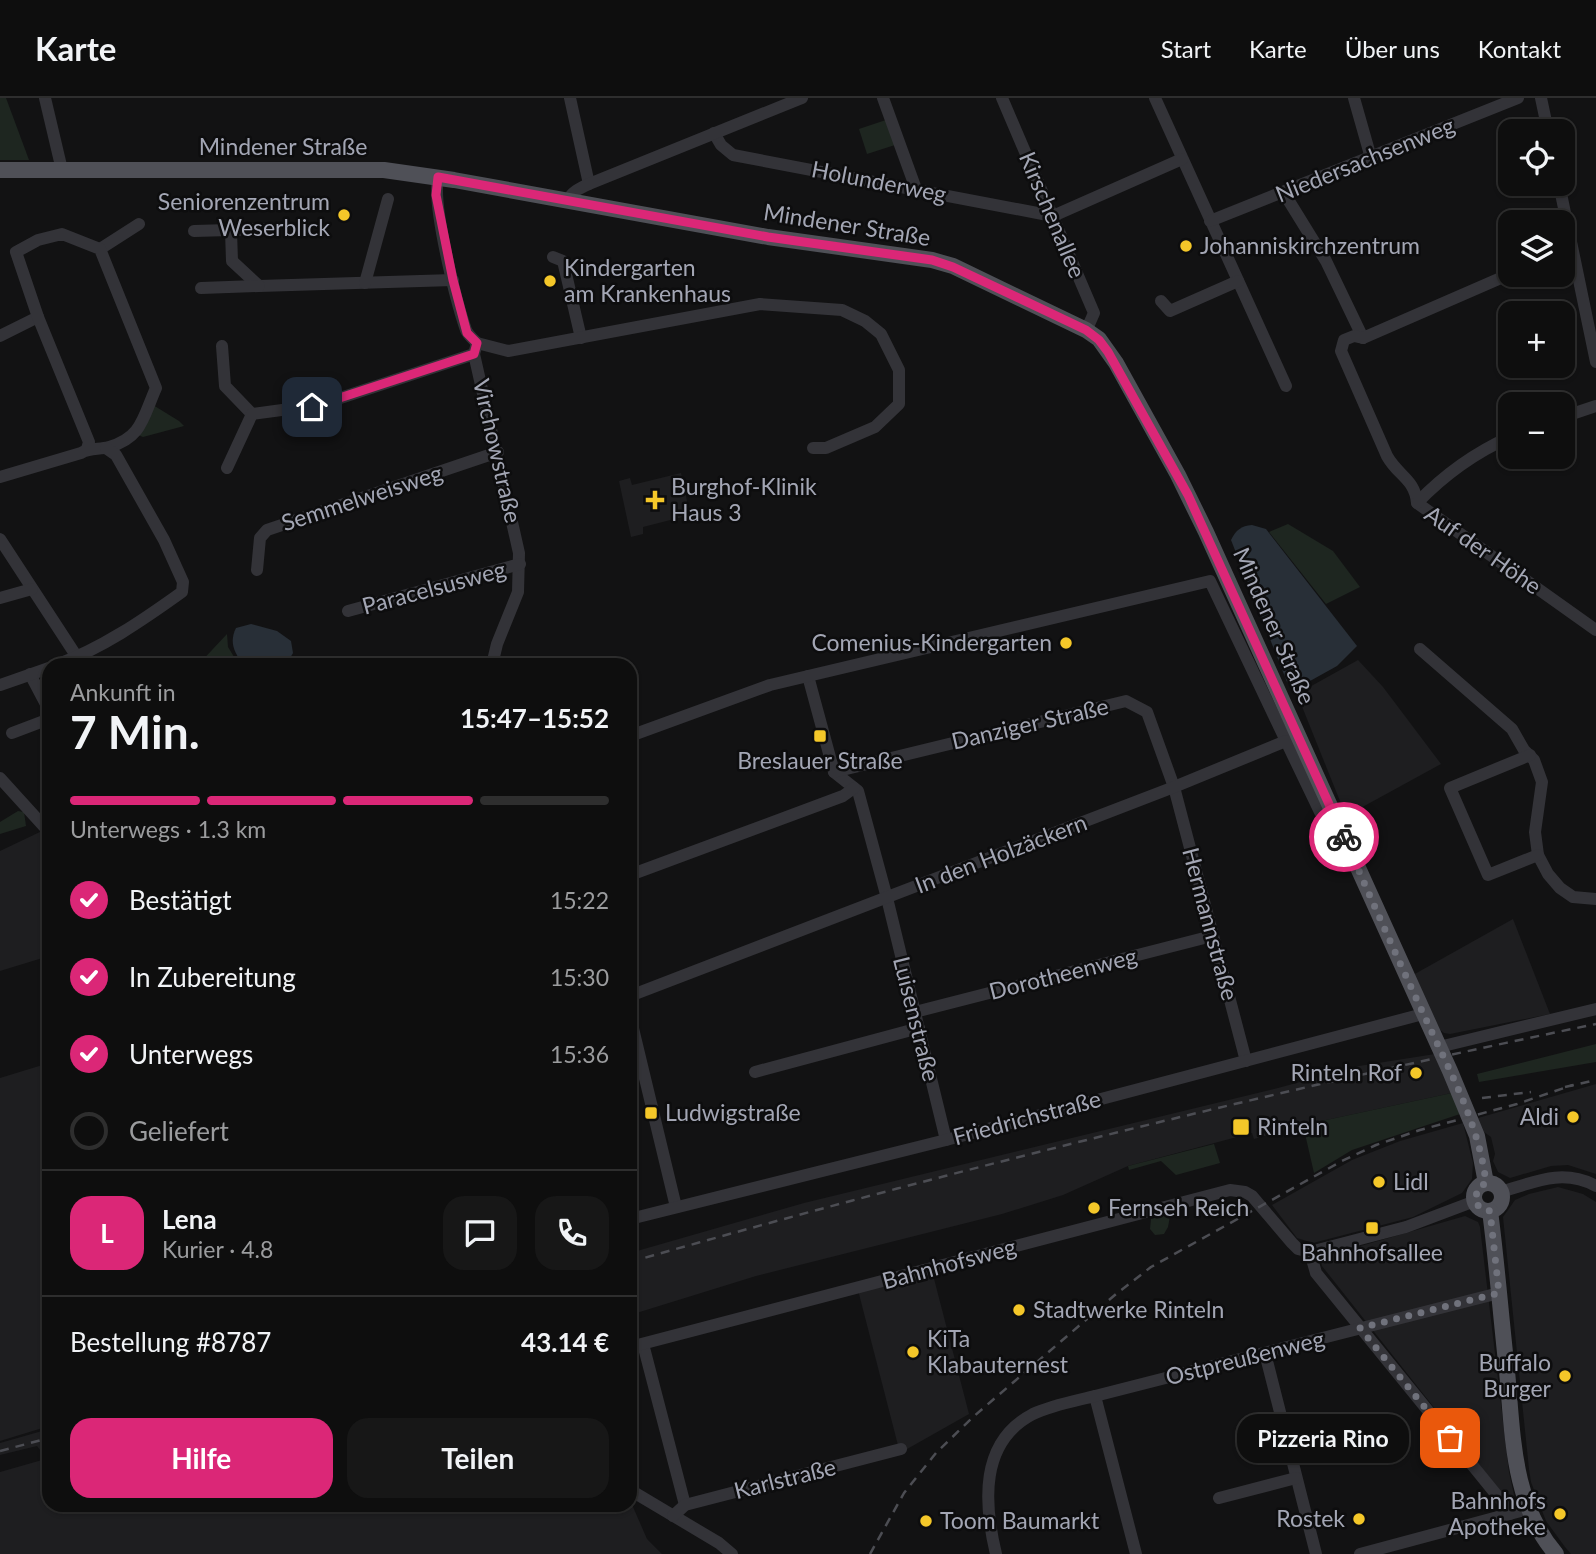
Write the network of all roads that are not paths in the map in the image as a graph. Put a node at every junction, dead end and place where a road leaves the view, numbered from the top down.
1 (45, 98) edge
2 (570, 98) edge
3 (802, 98) edge
4 (883, 98) edge
5 (1002, 98) edge
6 (1155, 98) edge
7 (1354, 98) edge
8 (1518, 98) edge
9 (1541, 98) edge
10 (1545, 119) edge
11 (715, 133) junction
12 (1371, 158) junction
13 (1182, 159) junction
14 (0, 170) edge
15 (62, 170) junction
16 (438, 177) junction
17 (589, 184) junction
18 (916, 189) junction
19 (1284, 193) junction
20 (388, 199) dead end
21 (568, 201) junction
22 (1053, 216) junction
23 (1210, 221) junction
24 (138, 224) dead end
25 (268, 229) dead end
26 (194, 231) dead end
27 (231, 231) junction
28 (100, 249) junction
29 (553, 257) dead end
30 (1575, 277) edge
31 (1498, 279) edge
32 (453, 280) junction
33 (1238, 281) junction
34 (365, 283) junction
35 (259, 286) junction
36 (201, 288) dead end
37 (1161, 301) dead end
38 (38, 317) junction
39 (1086, 331) junction
40 (0, 336) edge
41 (581, 338) junction
42 (1363, 338) junction
43 (222, 346) dead end
44 (475, 348) junction
45 (1596, 362) edge
46 (1286, 386) dead end
47 (1596, 406) edge
48 (1575, 413) edge
49 (252, 414) junction
50 (1498, 442) edge
51 (813, 448) dead end
52 (87, 449) junction
53 (114, 449) junction
54 (498, 452) junction
55 (227, 468) dead end
56 (0, 477) edge
57 (1418, 503) junction
58 (0, 539) edge
59 (520, 564) junction
60 (257, 570) dead end
61 (32, 589) junction
62 (0, 598) edge
63 (348, 611) dead end
64 (1596, 630) edge
65 (1420, 649) dead end
66 (77, 657) joint
67 (493, 658) edge
68 (42, 670) edge
69 (30, 674) junction
70 (808, 676) junction
71 (0, 685) edge
72 (42, 697) edge
73 (42, 722) edge
74 (12, 733) dead end
75 (637, 733) edge
76 (1286, 741) junction
77 (1530, 755) junction
78 (834, 772) junction
79 (0, 778) edge
80 (1174, 787) junction
81 (854, 788) junction
82 (1331, 810) junction
83 (42, 824) edge
84 (1538, 855) junction
85 (637, 872) edge
86 (887, 898) junction
87 (1596, 899) edge
88 (1212, 936) junction
89 (637, 993) edge
90 (1596, 1009) edge
91 (915, 1012) junction
92 (1423, 1014) junction
93 (919, 1028) junction
94 (637, 1045) edge
95 (1439, 1047) junction
96 (1246, 1061) junction
97 (755, 1072) dead end
98 (946, 1140) junction
99 (1486, 1183) junction
100 (1596, 1186) edge
101 (1501, 1192) junction
102 (1475, 1200) junction
103 (676, 1207) junction
104 (1490, 1211) junction
105 (637, 1217) edge
106 (1310, 1252) junction
107 (1499, 1293) junction
108 (1360, 1328) junction
109 (643, 1344) junction
110 (637, 1345) edge
111 (1265, 1353) junction
112 (1096, 1396) junction
113 (901, 1449) dead end
114 (1296, 1478) junction
115 (637, 1494) edge
116 (1219, 1498) dead end
117 (685, 1505) junction
118 (1528, 1509) junction
119 (1510, 1514) junction
120 (673, 1516) junction
121 (732, 1554) edge
122 (996, 1554) edge
123 (1136, 1554) edge
124 (1316, 1554) edge
125 (1360, 1554) edge
126 (1556, 1554) edge

1 - 15 street
2 - 17 street
3 - 11 street
4 - 18 street
5 - 22 street, Kirschenallee
6 - 13 street
7 - 12 street
8 - 12 street, Niedersachsenweg
9 - 10 street
11 - 17 street
11 - 18 street, Holunderweg
12 - 19 street, Niedersachsenweg
13 - 22 street
13 - 23 street
14 - 15 main road, Mindener Straße
15 - 16 main road, Mindener Straße
16 - 21 main road, Mindener Straße
16 - 32 street, Virchowstraße
17 - 21 street
18 - 22 street, Holunderweg
19 - 23 street, Niedersachsenweg
19 - 42 street
20 - 34 street
21 - 39 main road, Mindener Straße
22 - 39 street, Kirschenallee
23 - 33 street
24 - 28 street
25 - 27 street
26 - 27 street
27 - 35 street
28 - 38 street
28 - 53 street
29 - 41 street
30 - 45 street
31 - 42 street
32 - 34 street
32 - 44 street, Virchowstraße
33 - 37 street
33 - 46 street
34 - 35 street
35 - 36 street
38 - 40 street
38 - 52 street
39 - 82 main road, Mindener Straße
41 - 44 street
41 - 51 street
42 - 57 street, Auf der Höhe
43 - 49 street
44 - 49 street
44 - 54 street, Virchowstraße
47 - 48 street
49 - 55 street
50 - 57 street
52 - 53 street
52 - 56 street
53 - 66 street
54 - 59 street, Virchowstraße
54 - 60 street, Semmelweisweg
57 - 64 street, Auf der Höhe
58 - 61 street
59 - 63 street, Paracelsusweg
59 - 67 street, Virchowstraße
61 - 62 street
61 - 66 street
65 - 77 street
68 - 69 street
69 - 71 street
69 - 72 street
70 - 75 street
70 - 76 street
70 - 78 street
73 - 74 street
76 - 80 street, In den Holzäckern
76 - 82 street
77 - 84 street
77 - 84 street
78 - 80 street, Danziger Straße
78 - 81 street
79 - 83 street
80 - 86 street, In den Holzäckern
80 - 88 street, Hermannstraße
81 - 85 street
81 - 86 street
82 - 92 main road, Mindener Straße
84 - 87 street
86 - 89 street, In den Holzäckern
86 - 91 street, Luisenstraße
88 - 91 street, Dorotheenweg
88 - 96 street, Hermannstraße
90 - 95 street
91 - 93 street, Luisenstraße
92 - 95 main road, Mindener Straße
92 - 96 street, Friedrichstraße
93 - 97 street
93 - 98 street, Luisenstraße
94 - 103 street
95 - 99 main road, Mindener Straße
96 - 98 street, Friedrichstraße
98 - 103 street, Friedrichstraße
99 - 101 main road
99 - 102 main road
100 - 101 street
101 - 104 main road
102 - 104 main road
102 - 106 street
103 - 105 street, Friedrichstraße
104 - 107 main road
106 - 108 street
106 - 109 street, Bahnhofsweg
107 - 108 street, Ostpreußenweg
107 - 118 main road
108 - 111 street, Ostpreußenweg
108 - 119 street
109 - 110 street, Bahnhofsweg
109 - 117 street
111 - 112 street, Ostpreußenweg
111 - 114 street
112 - 122 street, Ostpreußenweg
112 - 123 street
113 - 117 street, Karlstraße
114 - 116 street
114 - 124 street
115 - 120 street
117 - 120 street, Karlstraße
118 - 119 street
118 - 126 main road
119 - 125 street
120 - 121 street

